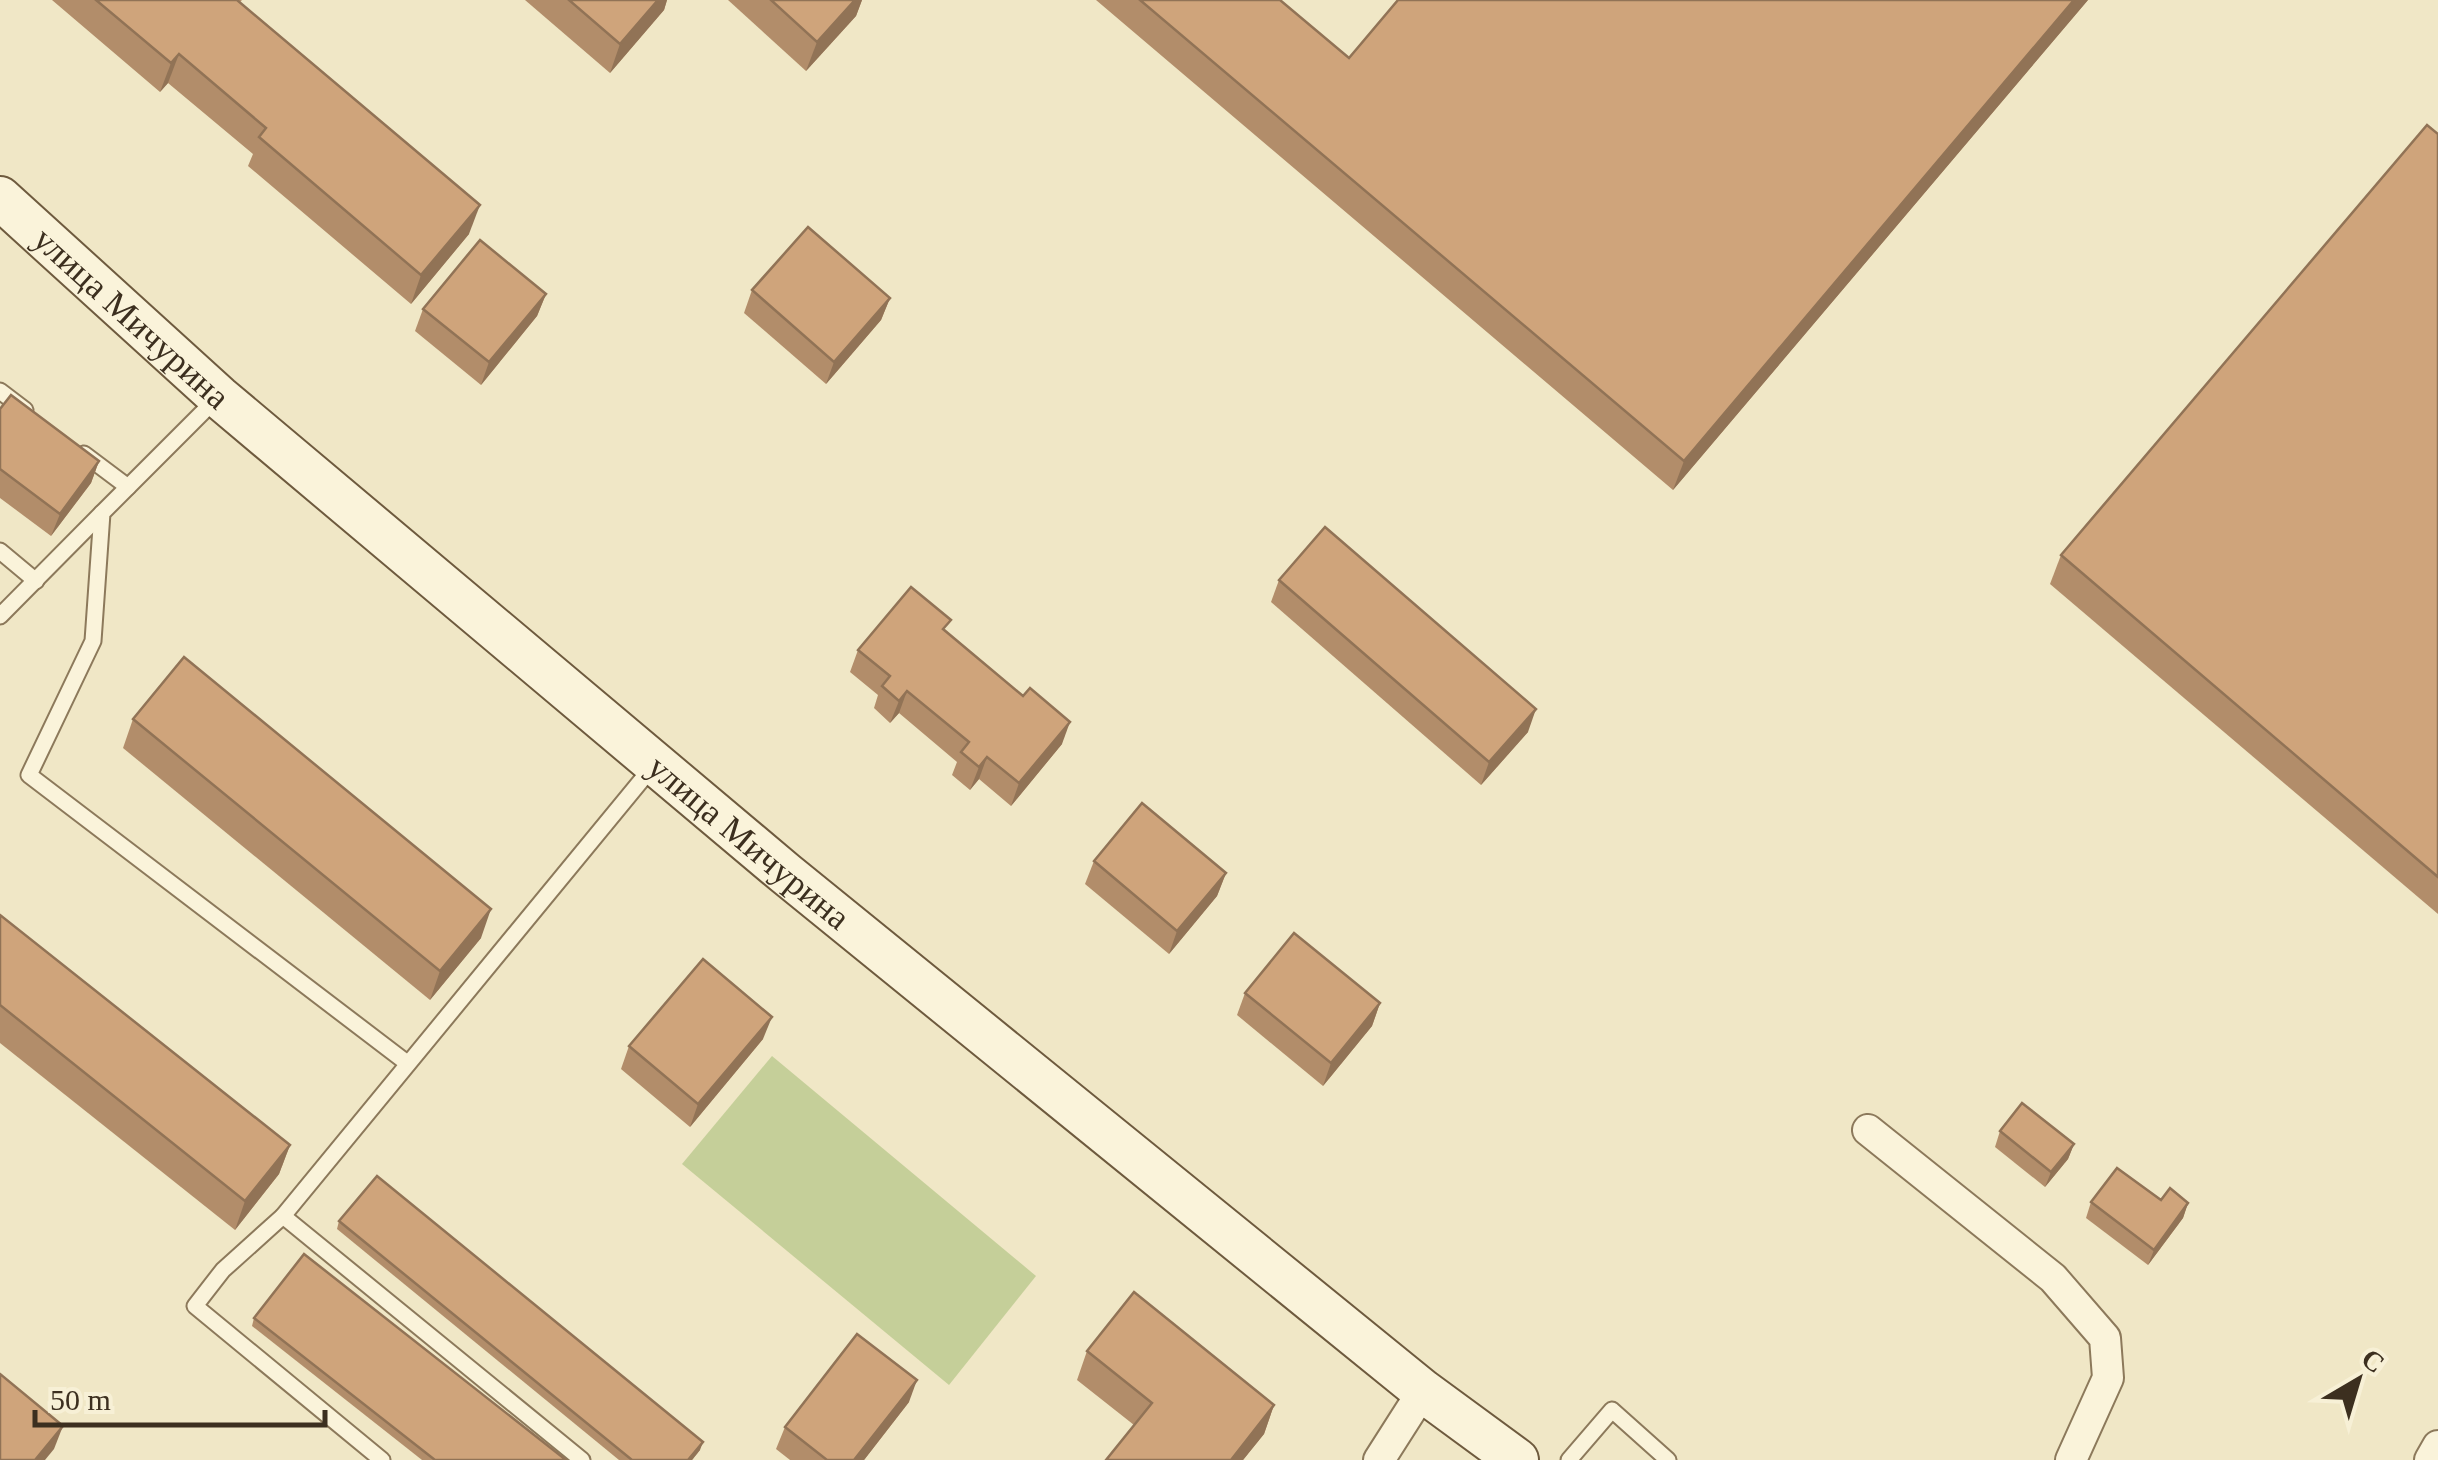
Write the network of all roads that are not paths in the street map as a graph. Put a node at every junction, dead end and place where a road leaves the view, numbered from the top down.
1 (0, 198) edge
2 (0, 390) edge
3 (219, 397) junction
4 (43, 423) edge
5 (71, 444) edge
6 (128, 487) junction
7 (102, 514) junction
8 (0, 551) edge
9 (36, 581) junction
10 (0, 616) edge
11 (656, 762) junction
12 (407, 1063) junction
13 (1868, 1130) dead end
14 (282, 1216) junction
15 (1423, 1392) junction
16 (2438, 1446) edge
17 (382, 1460) edge
18 (582, 1460) edge
19 (1379, 1460) edge
20 (1517, 1460) edge
21 (1569, 1460) edge
22 (1668, 1460) edge
23 (2071, 1460) edge
24 (2430, 1460) edge

1 - 3 main road, улица Мичурина
2 - 4 lane
3 - 6 lane
3 - 11 main road, улица Мичурина
5 - 6 lane
6 - 7 lane
7 - 9 lane
7 - 12 lane
8 - 9 lane
9 - 10 lane
11 - 12 lane
11 - 15 main road, улица Мичурина
12 - 14 lane
13 - 23 street
14 - 17 lane
14 - 18 lane
15 - 19 street
15 - 20 main road, улица Мичурина
16 - 24 street
21 - 22 lane

